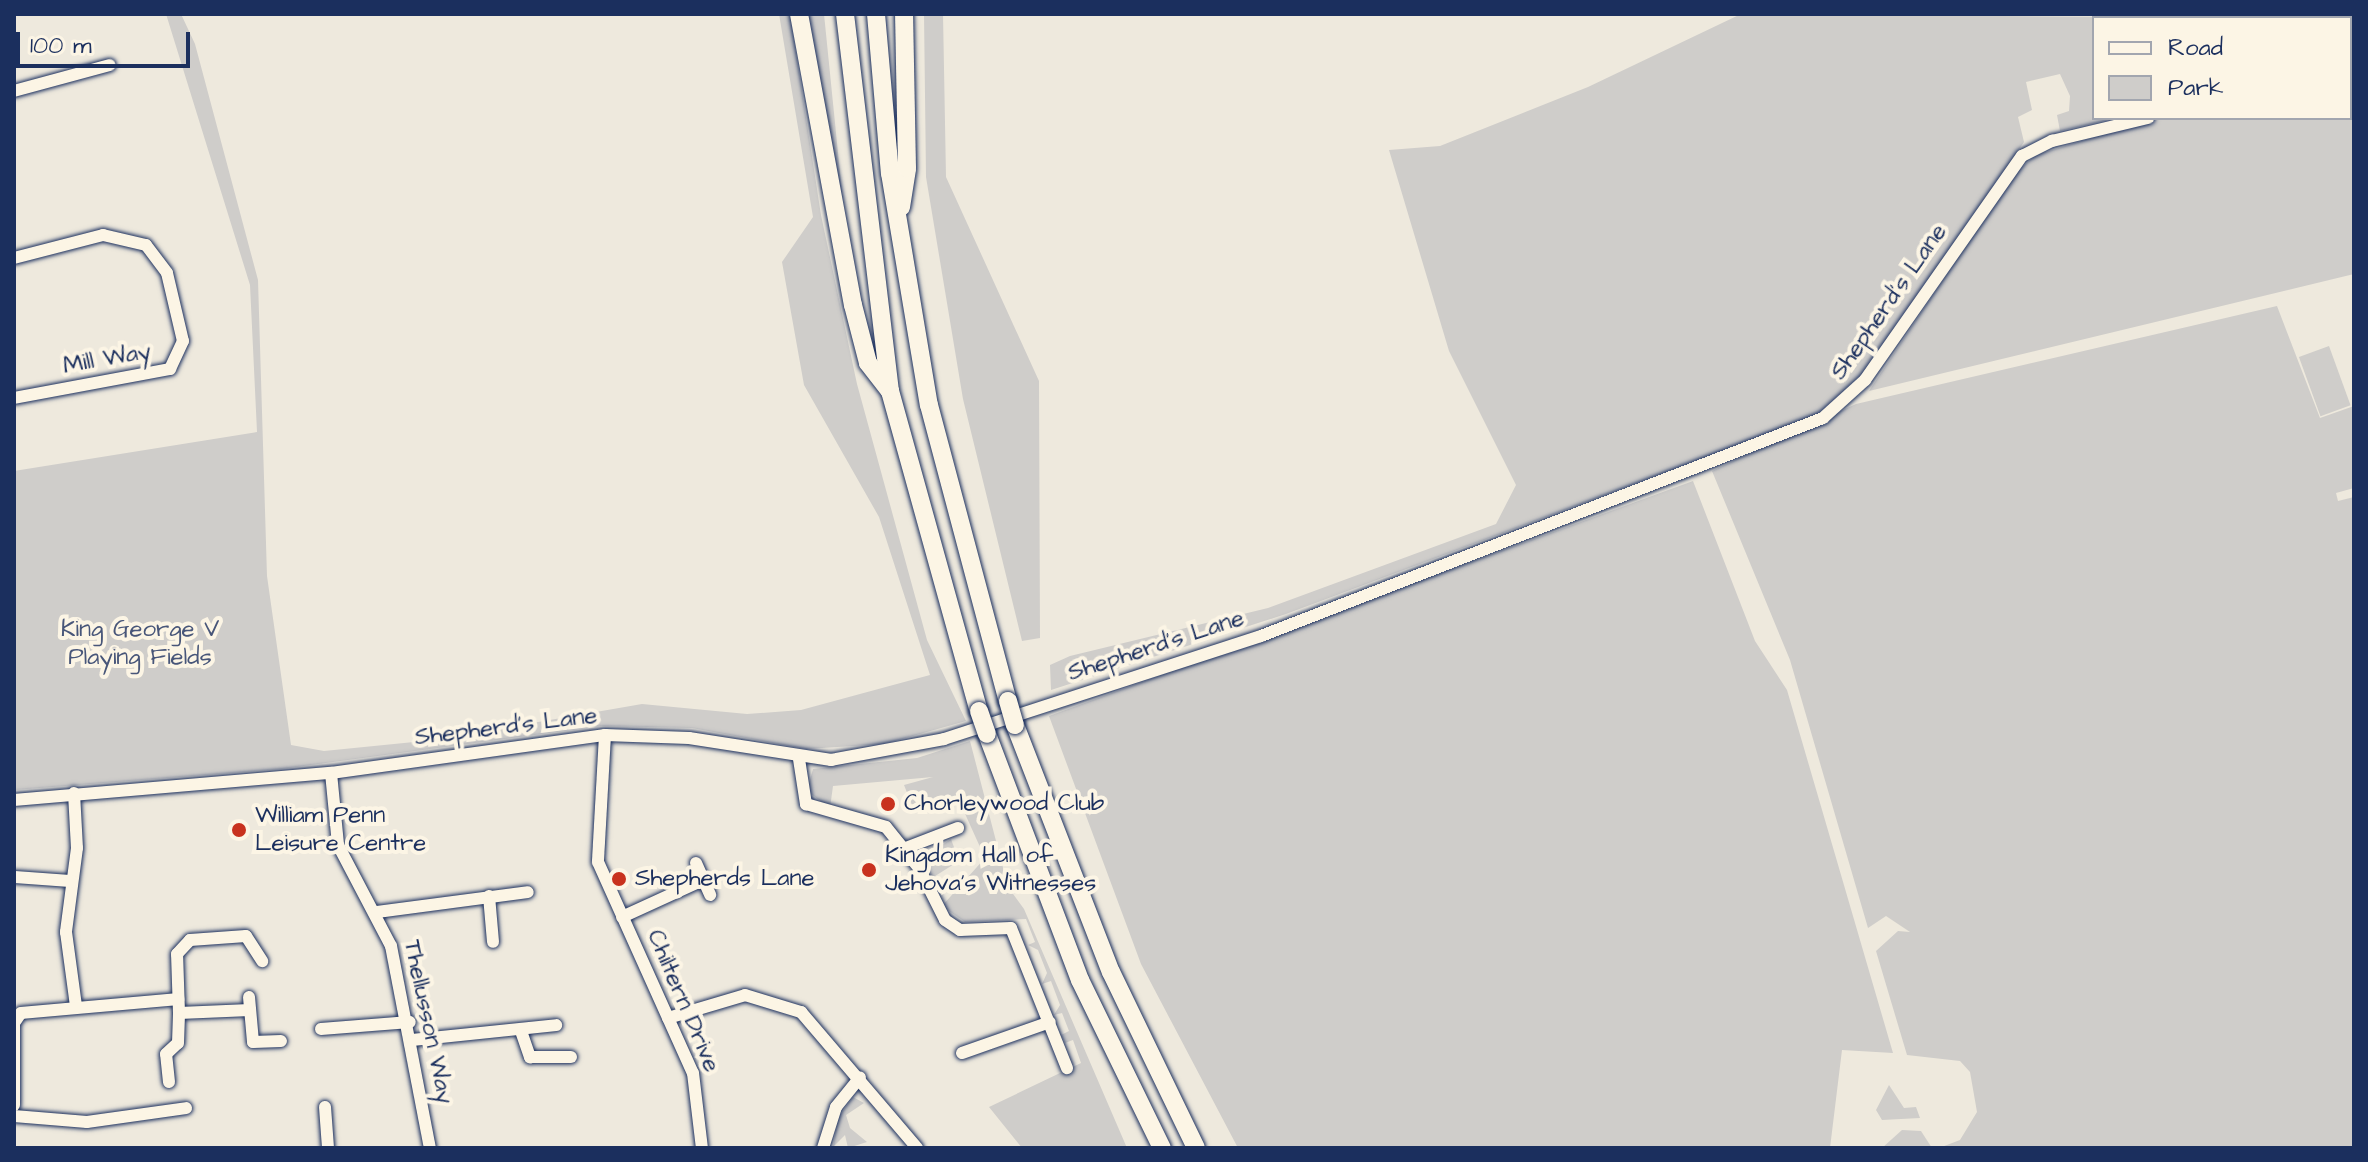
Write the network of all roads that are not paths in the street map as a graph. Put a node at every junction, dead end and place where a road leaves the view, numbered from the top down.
1 (799, 14) edge
2 (845, 14) edge
3 (876, 14) edge
4 (904, 14) edge
5 (110, 65) dead end
6 (14, 91) edge
7 (2140, 120) edge
8 (898, 223) junction
9 (14, 258) edge
10 (890, 391) junction
11 (14, 398) edge
12 (605, 735) junction
13 (799, 759) junction
14 (331, 773) junction
15 (74, 793) junction
16 (14, 800) edge
17 (958, 828) dead end
18 (903, 849) junction
19 (696, 863) dead end
20 (14, 877) edge
21 (703, 880) junction
22 (71, 881) junction
23 (528, 892) dead end
24 (710, 895) dead end
25 (489, 896) junction
26 (377, 912) junction
27 (622, 917) junction
28 (493, 942) dead end
29 (262, 961) dead end
30 (178, 999) junction
31 (76, 1006) junction
32 (179, 1013) junction
33 (15, 1016) edge
34 (668, 1018) junction
35 (410, 1022) junction
36 (1050, 1022) junction
37 (556, 1025) dead end
38 (321, 1029) dead end
39 (521, 1031) junction
40 (412, 1040) junction
41 (281, 1041) dead end
42 (962, 1053) dead end
43 (571, 1057) dead end
44 (1067, 1068) dead end
45 (860, 1077) junction
46 (169, 1082) dead end
47 (14, 1105) edge
48 (325, 1107) dead end
49 (186, 1108) dead end
50 (14, 1116) edge
51 (328, 1148) edge
52 (430, 1148) edge
53 (702, 1148) edge
54 (823, 1148) edge
55 (917, 1148) edge
56 (1162, 1148) edge
57 (1196, 1148) edge

1 - 10 highway
2 - 10 highway
3 - 8 highway
4 - 8 highway
5 - 6 street
7 - 13 street, Shepherd's Lane
8 - 57 highway, bridge
9 - 11 street, Mill Way
10 - 56 highway, bridge
12 - 13 street, Shepherd's Lane
12 - 14 street, Shepherd's Lane
12 - 27 street, Chiltern Drive
13 - 18 street
14 - 15 street, Shepherd's Lane
14 - 26 street, Thellusson Way
15 - 16 street, Shepherd's Lane
15 - 22 street
17 - 18 street
18 - 36 street
19 - 21 street
20 - 22 street
21 - 24 street
21 - 27 street
22 - 31 street
23 - 25 street
25 - 26 street
25 - 28 street
26 - 35 street, Thellusson Way
27 - 34 street, Chiltern Drive
29 - 30 street
30 - 31 street
30 - 32 street
31 - 33 street
32 - 41 street
32 - 46 street
33 - 47 street
34 - 45 street
34 - 53 street, Chiltern Drive
35 - 38 street
35 - 40 street, Thellusson Way
36 - 42 street
36 - 44 street
37 - 39 street
39 - 40 street
39 - 43 street
40 - 52 street, Thellusson Way
45 - 54 street
45 - 55 street
48 - 51 street
49 - 50 street

